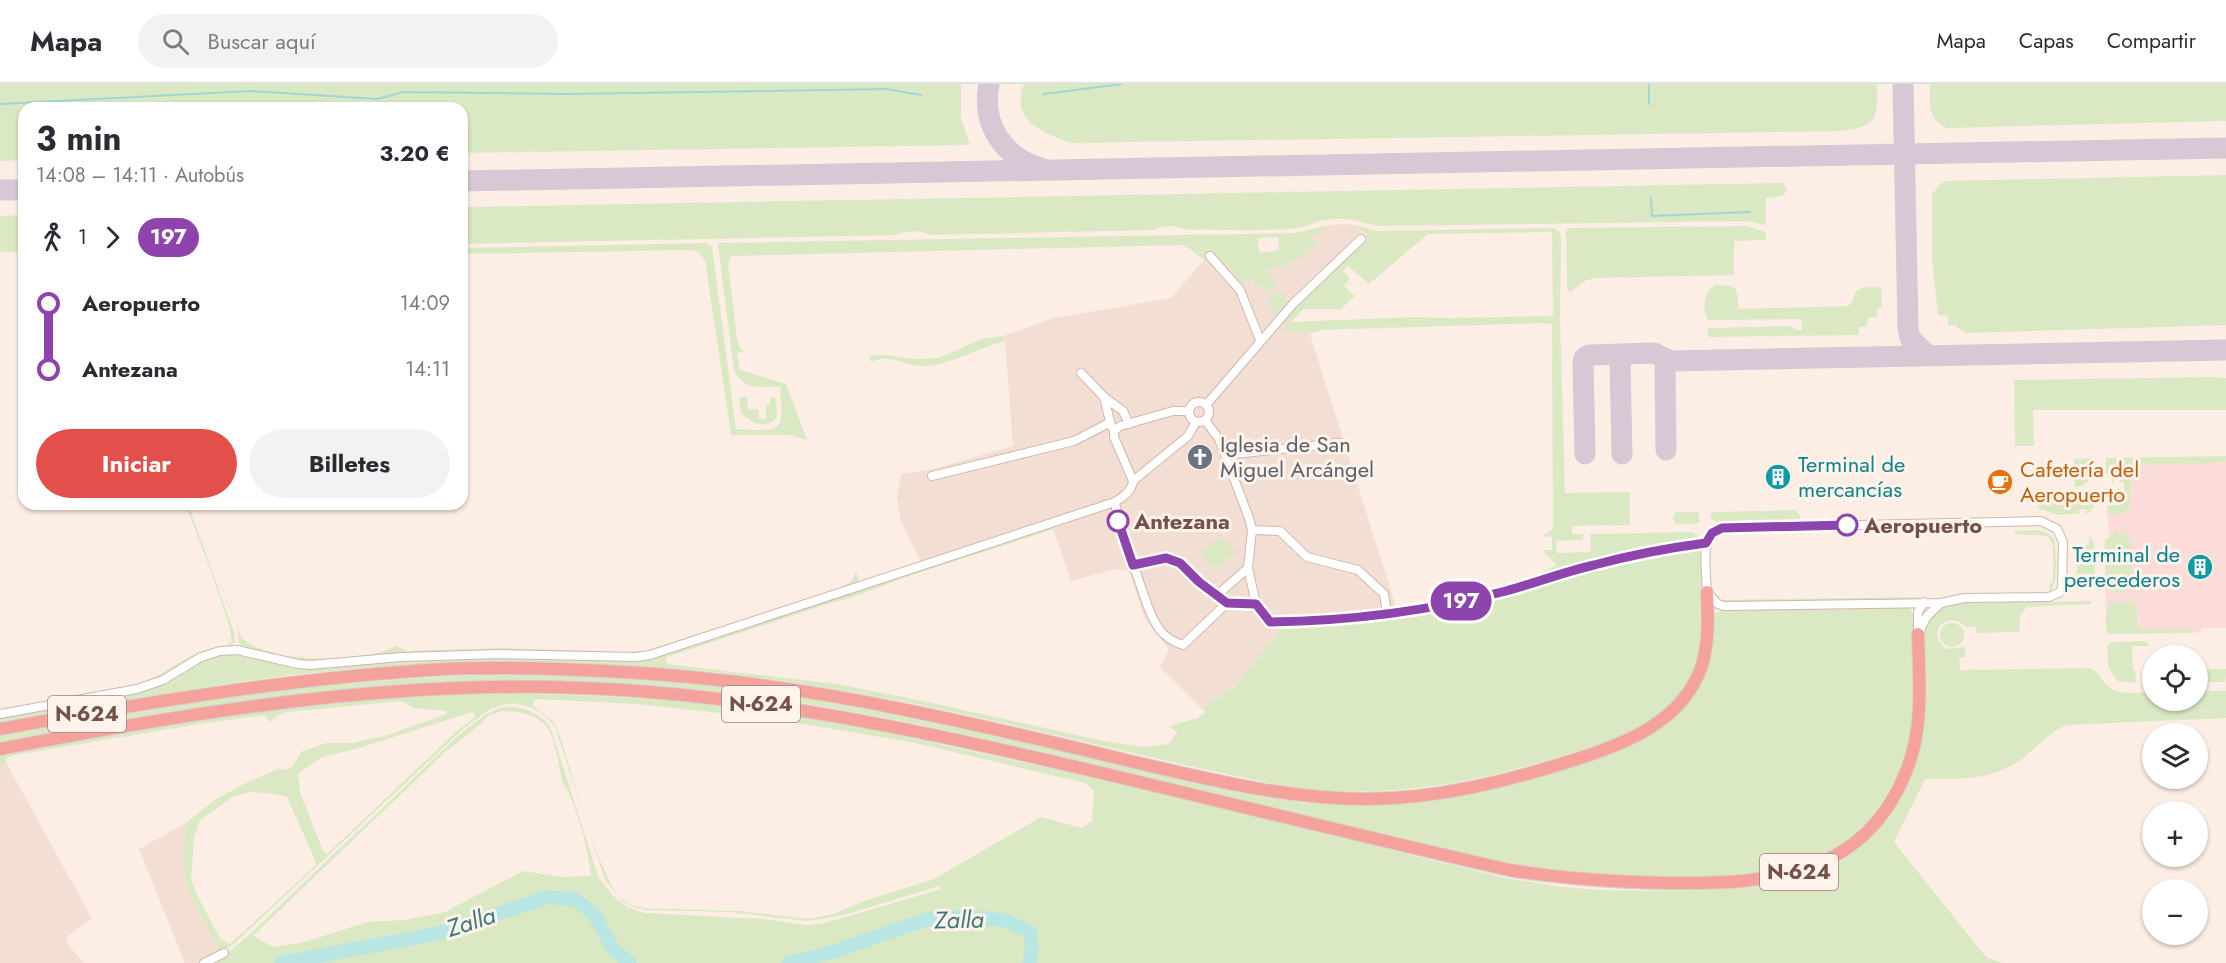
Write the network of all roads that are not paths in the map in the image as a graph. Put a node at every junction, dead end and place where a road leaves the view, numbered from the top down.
1 (1361, 239) dead end
2 (1210, 256) dead end
3 (1260, 340) junction
4 (1081, 373) dead end
5 (1104, 397) junction
6 (1206, 405) junction
7 (1189, 411) junction
8 (1201, 421) junction
9 (1109, 423) junction
10 (1130, 424) junction
11 (1114, 431) junction
12 (1340, 443) dead end
13 (1225, 455) junction
14 (932, 476) dead end
15 (1133, 481) junction
16 (1115, 502) junction
17 (1252, 530) junction
18 (1706, 543) junction
19 (1133, 565) junction
20 (1248, 568) junction
21 (1707, 592) junction
22 (1216, 596) junction
23 (1924, 602) junction
24 (1227, 603) junction
25 (1941, 603) junction
26 (1256, 604) junction
27 (1387, 613) junction
28 (1918, 634) junction
29 (0, 714) edge
30 (0, 729) edge
31 (0, 748) edge
32 (224, 953) dead end
33 (204, 963) edge

1 - 3 street
2 - 3 street
3 - 6 street
4 - 5 street
5 - 9 street
5 - 10 street
6 - 7 street
6 - 8 street
7 - 8 street
7 - 10 street
8 - 13 street
8 - 15 street
9 - 11 street
9 - 14 street
10 - 11 street
11 - 15 street
12 - 13 street
13 - 17 street
15 - 16 street
16 - 19 street
16 - 29 street
17 - 20 street
17 - 27 street
18 - 21 street
18 - 25 street
18 - 27 street
19 - 22 street
19 - 24 street
20 - 22 street
20 - 26 street
21 - 23 street
21 - 30 highway, N-624
22 - 24 street
23 - 25 street
23 - 28 street
24 - 26 street
25 - 28 street
26 - 27 street
28 - 31 highway, N-624
32 - 33 street

